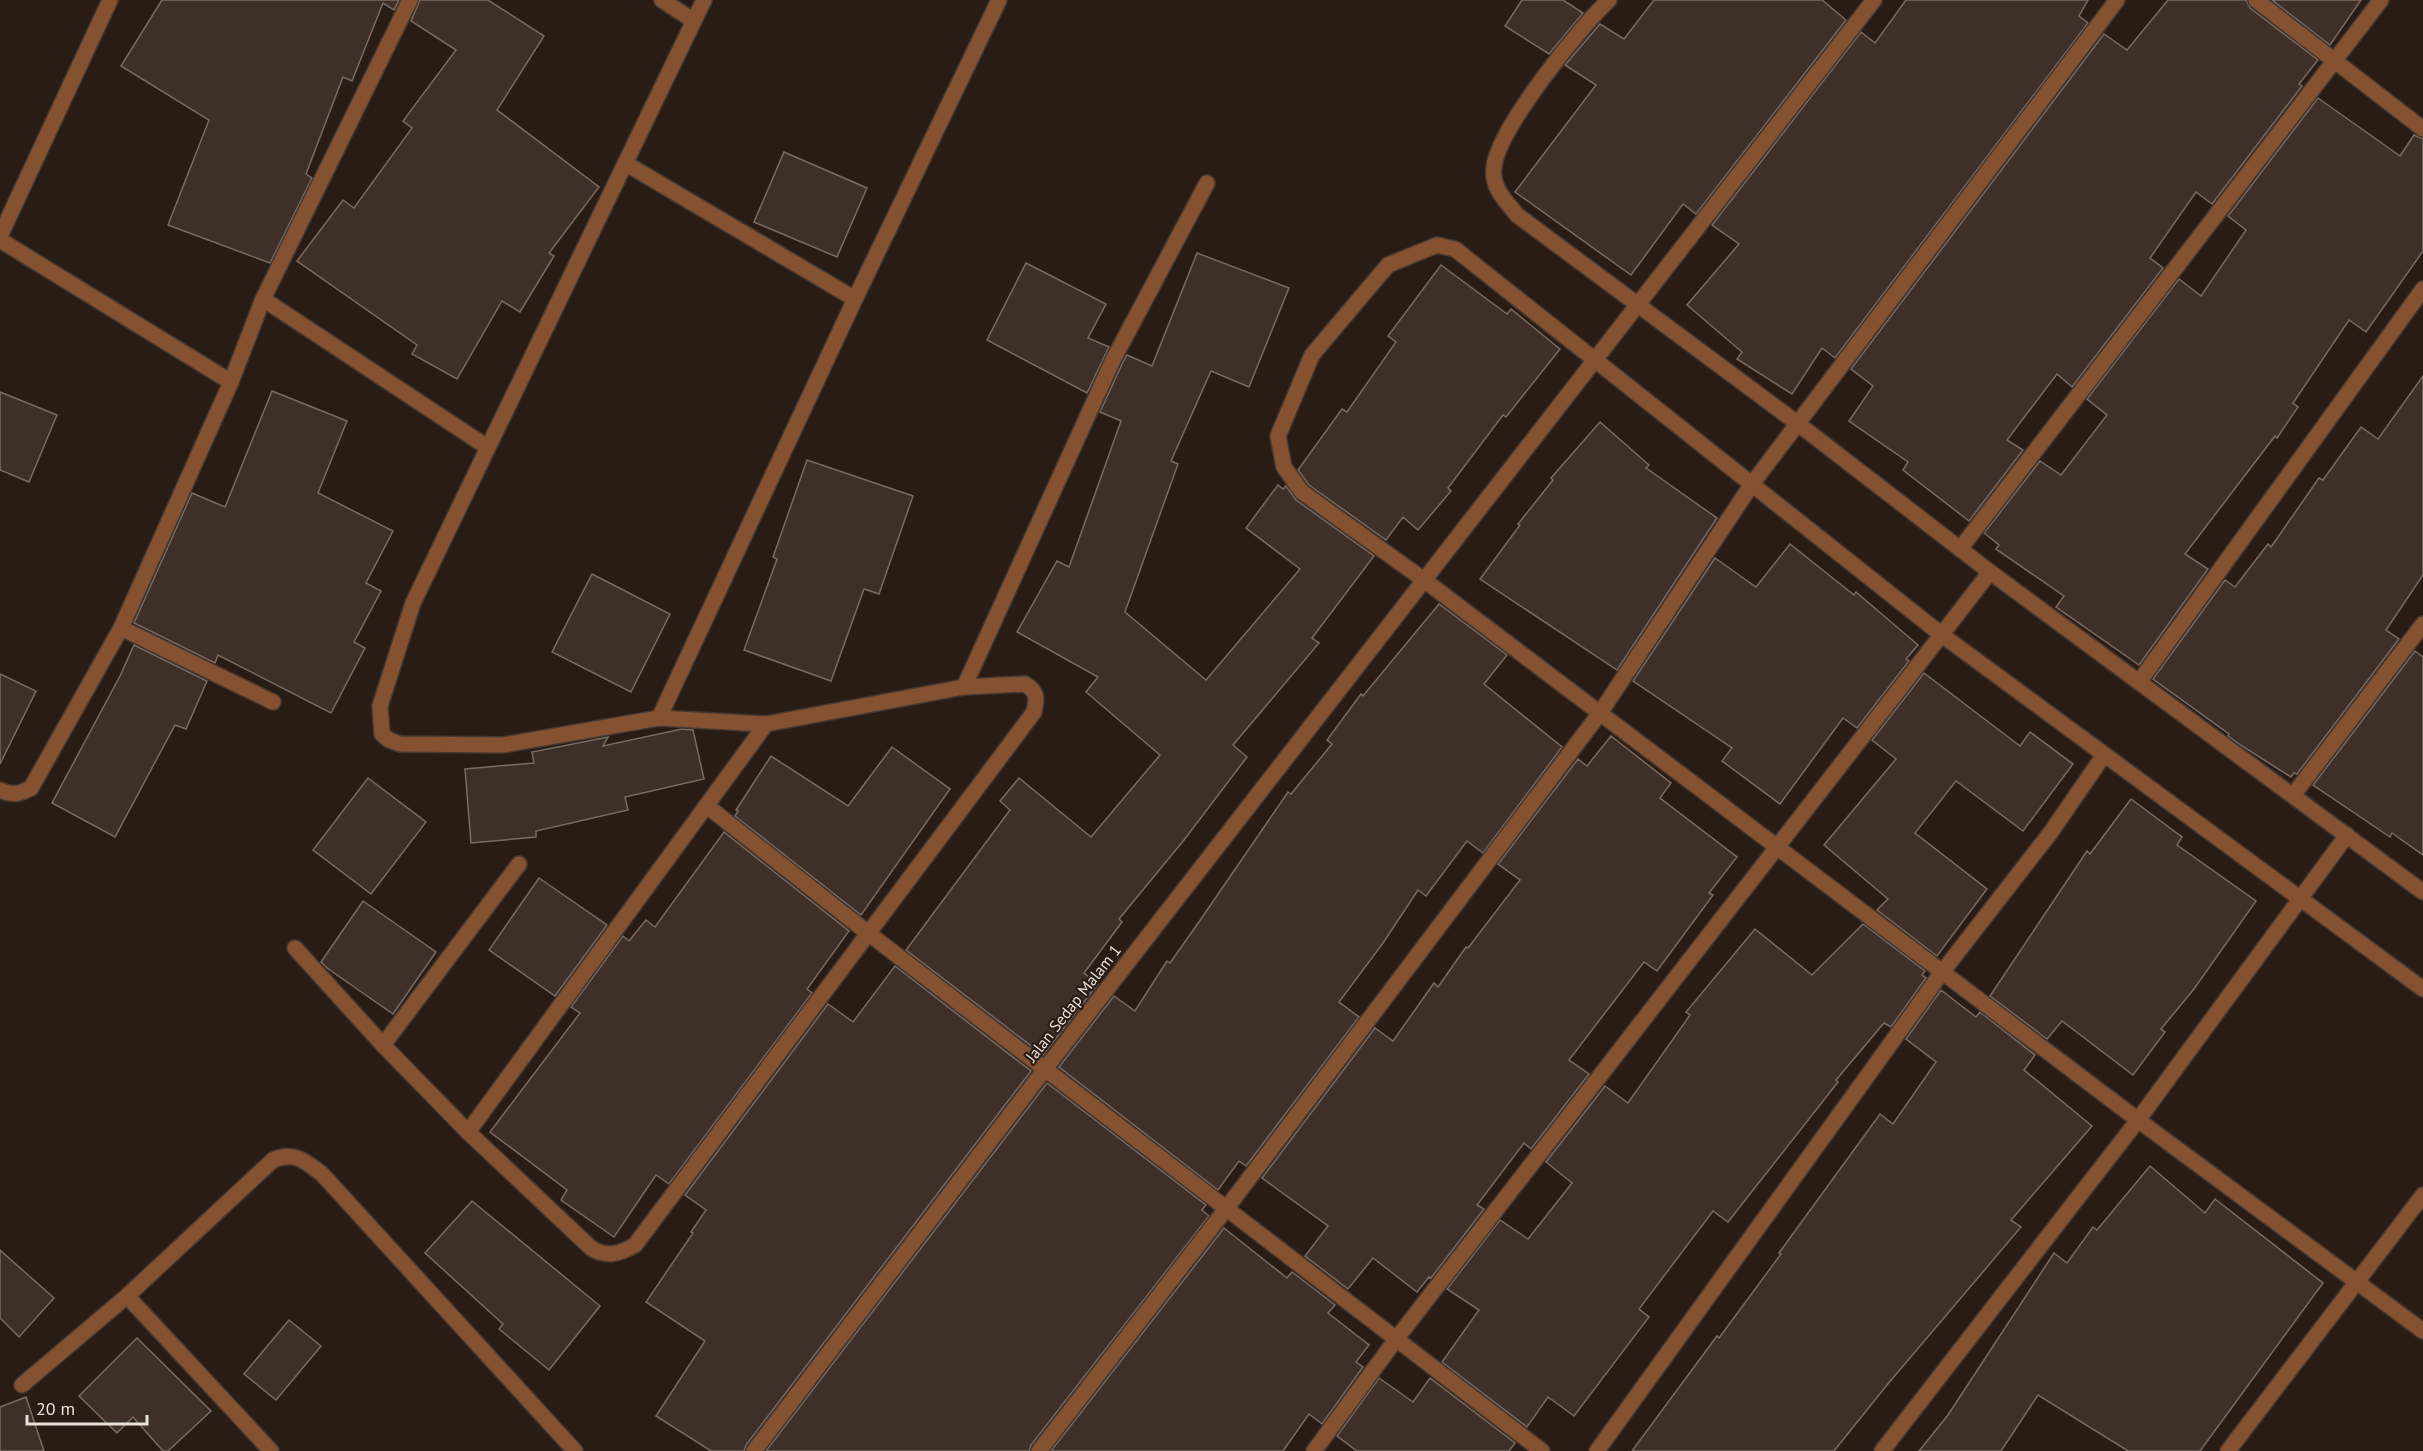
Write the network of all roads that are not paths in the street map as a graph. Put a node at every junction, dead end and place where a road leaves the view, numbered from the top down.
1 (110, 0) edge
2 (410, 0) edge
3 (662, 0) edge
4 (704, 0) edge
5 (999, 0) edge
6 (1609, 0) edge
7 (1874, 0) edge
8 (2117, 0) edge
9 (2256, 0) edge
10 (2381, 0) edge
11 (694, 21) junction
12 (2333, 60) junction
13 (2423, 129) edge
14 (625, 163) junction
15 (1207, 183) dead end
16 (0, 238) edge
17 (2423, 289) edge
18 (263, 299) junction
19 (855, 299) junction
20 (1637, 306) junction
21 (1595, 360) junction
22 (231, 382) junction
23 (1797, 423) junction
24 (487, 447) junction
25 (1752, 484) junction
26 (1960, 549) junction
27 (1990, 572) junction
28 (1424, 580) junction
29 (2423, 624) edge
30 (121, 628) junction
31 (1942, 635) junction
32 (2139, 682) junction
33 (963, 687) junction
34 (273, 702) dead end
35 (1600, 713) junction
36 (659, 718) junction
37 (766, 724) junction
38 (2104, 755) junction
39 (0, 790) edge
40 (2294, 794) junction
41 (707, 806) junction
42 (2347, 835) junction
43 (1778, 848) junction
44 (519, 864) dead end
45 (2423, 892) edge
46 (2300, 900) junction
47 (868, 933) junction
48 (295, 948) dead end
49 (1943, 971) junction
50 (2423, 989) edge
51 (383, 1045) junction
52 (1045, 1069) junction
53 (2138, 1120) junction
54 (468, 1132) junction
55 (2423, 1195) edge
56 (1226, 1209) junction
57 (2356, 1282) junction
58 (127, 1296) junction
59 (2423, 1331) edge
60 (1397, 1338) junction
61 (22, 1385) dead end
62 (271, 1451) edge
63 (575, 1451) edge
64 (754, 1451) edge
65 (1039, 1451) edge
66 (1314, 1451) edge
67 (1542, 1451) edge
68 (1597, 1451) edge
69 (1882, 1451) edge
70 (2228, 1451) edge

1 - 16 street
2 - 18 street
3 - 11 street
4 - 11 street
5 - 19 street
6 - 20 street
7 - 20 street, Jalan Sedap Malam 1
8 - 23 street
9 - 12 street
10 - 12 street
11 - 14 street
12 - 13 street
12 - 26 street
14 - 19 street
14 - 24 street
15 - 33 street
16 - 22 street
17 - 32 street
18 - 22 street
18 - 24 street
19 - 36 street
20 - 21 street, Jalan Sedap Malam 1
20 - 23 street
21 - 25 street
21 - 28 street, Jalan Sedap Malam 1
21 - 28 street
22 - 30 street
23 - 25 street
23 - 26 street
24 - 36 street
25 - 31 street
25 - 35 street
26 - 27 street
27 - 31 street
27 - 32 street
28 - 35 street
28 - 52 street, Jalan Sedap Malam 1
29 - 40 street
30 - 34 street
30 - 39 street
31 - 38 street
31 - 43 street
32 - 40 street
33 - 37 street
33 - 47 street
35 - 43 street
35 - 56 street
36 - 37 street
37 - 41 street
38 - 46 street
38 - 49 street
40 - 42 street
41 - 47 street
41 - 54 street
42 - 45 street
42 - 46 street
43 - 49 street
43 - 60 street
44 - 51 street
46 - 50 street
46 - 53 street
47 - 52 street
47 - 54 street
48 - 51 street
49 - 53 street
49 - 68 street
51 - 54 street
52 - 56 street
52 - 64 street, Jalan Sedap Malam 1
53 - 57 street
53 - 69 street
55 - 57 street
56 - 60 street
56 - 65 street
57 - 59 street
57 - 70 street
58 - 61 street
58 - 62 street
58 - 63 street
60 - 66 street
60 - 67 street

